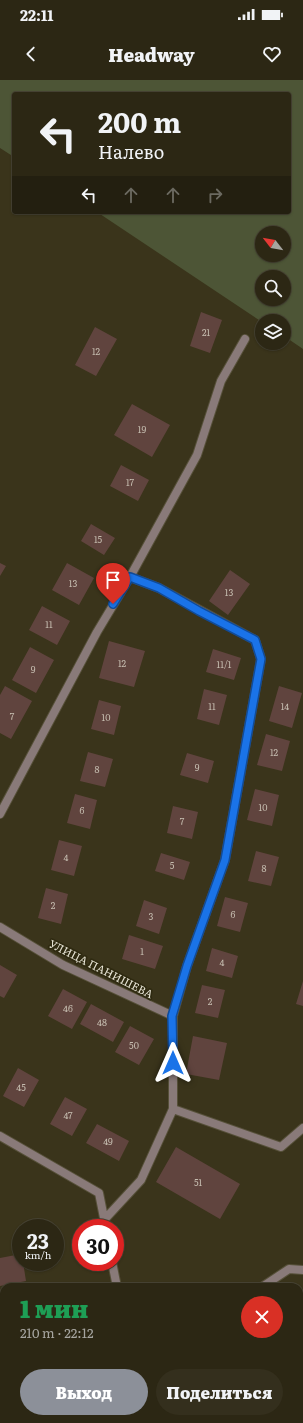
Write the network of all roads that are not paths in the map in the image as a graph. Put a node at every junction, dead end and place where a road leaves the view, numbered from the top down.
1 (245, 339) dead end
2 (130, 577) junction
3 (0, 814) edge
4 (0, 926) edge
5 (172, 1016) junction
6 (173, 1109) junction
7 (303, 1128) edge
8 (0, 1136) edge
9 (104, 1219) edge
10 (109, 1219) edge
11 (303, 1270) edge
12 (114, 1271) edge
13 (116, 1283) edge
14 (268, 1283) edge

1 - 2 street
2 - 3 street
2 - 5 street
4 - 5 street, УЛИЦА ПАНИШЕВА
5 - 6 street
6 - 7 street
6 - 10 street
8 - 9 street
11 - 14 street
12 - 13 street

